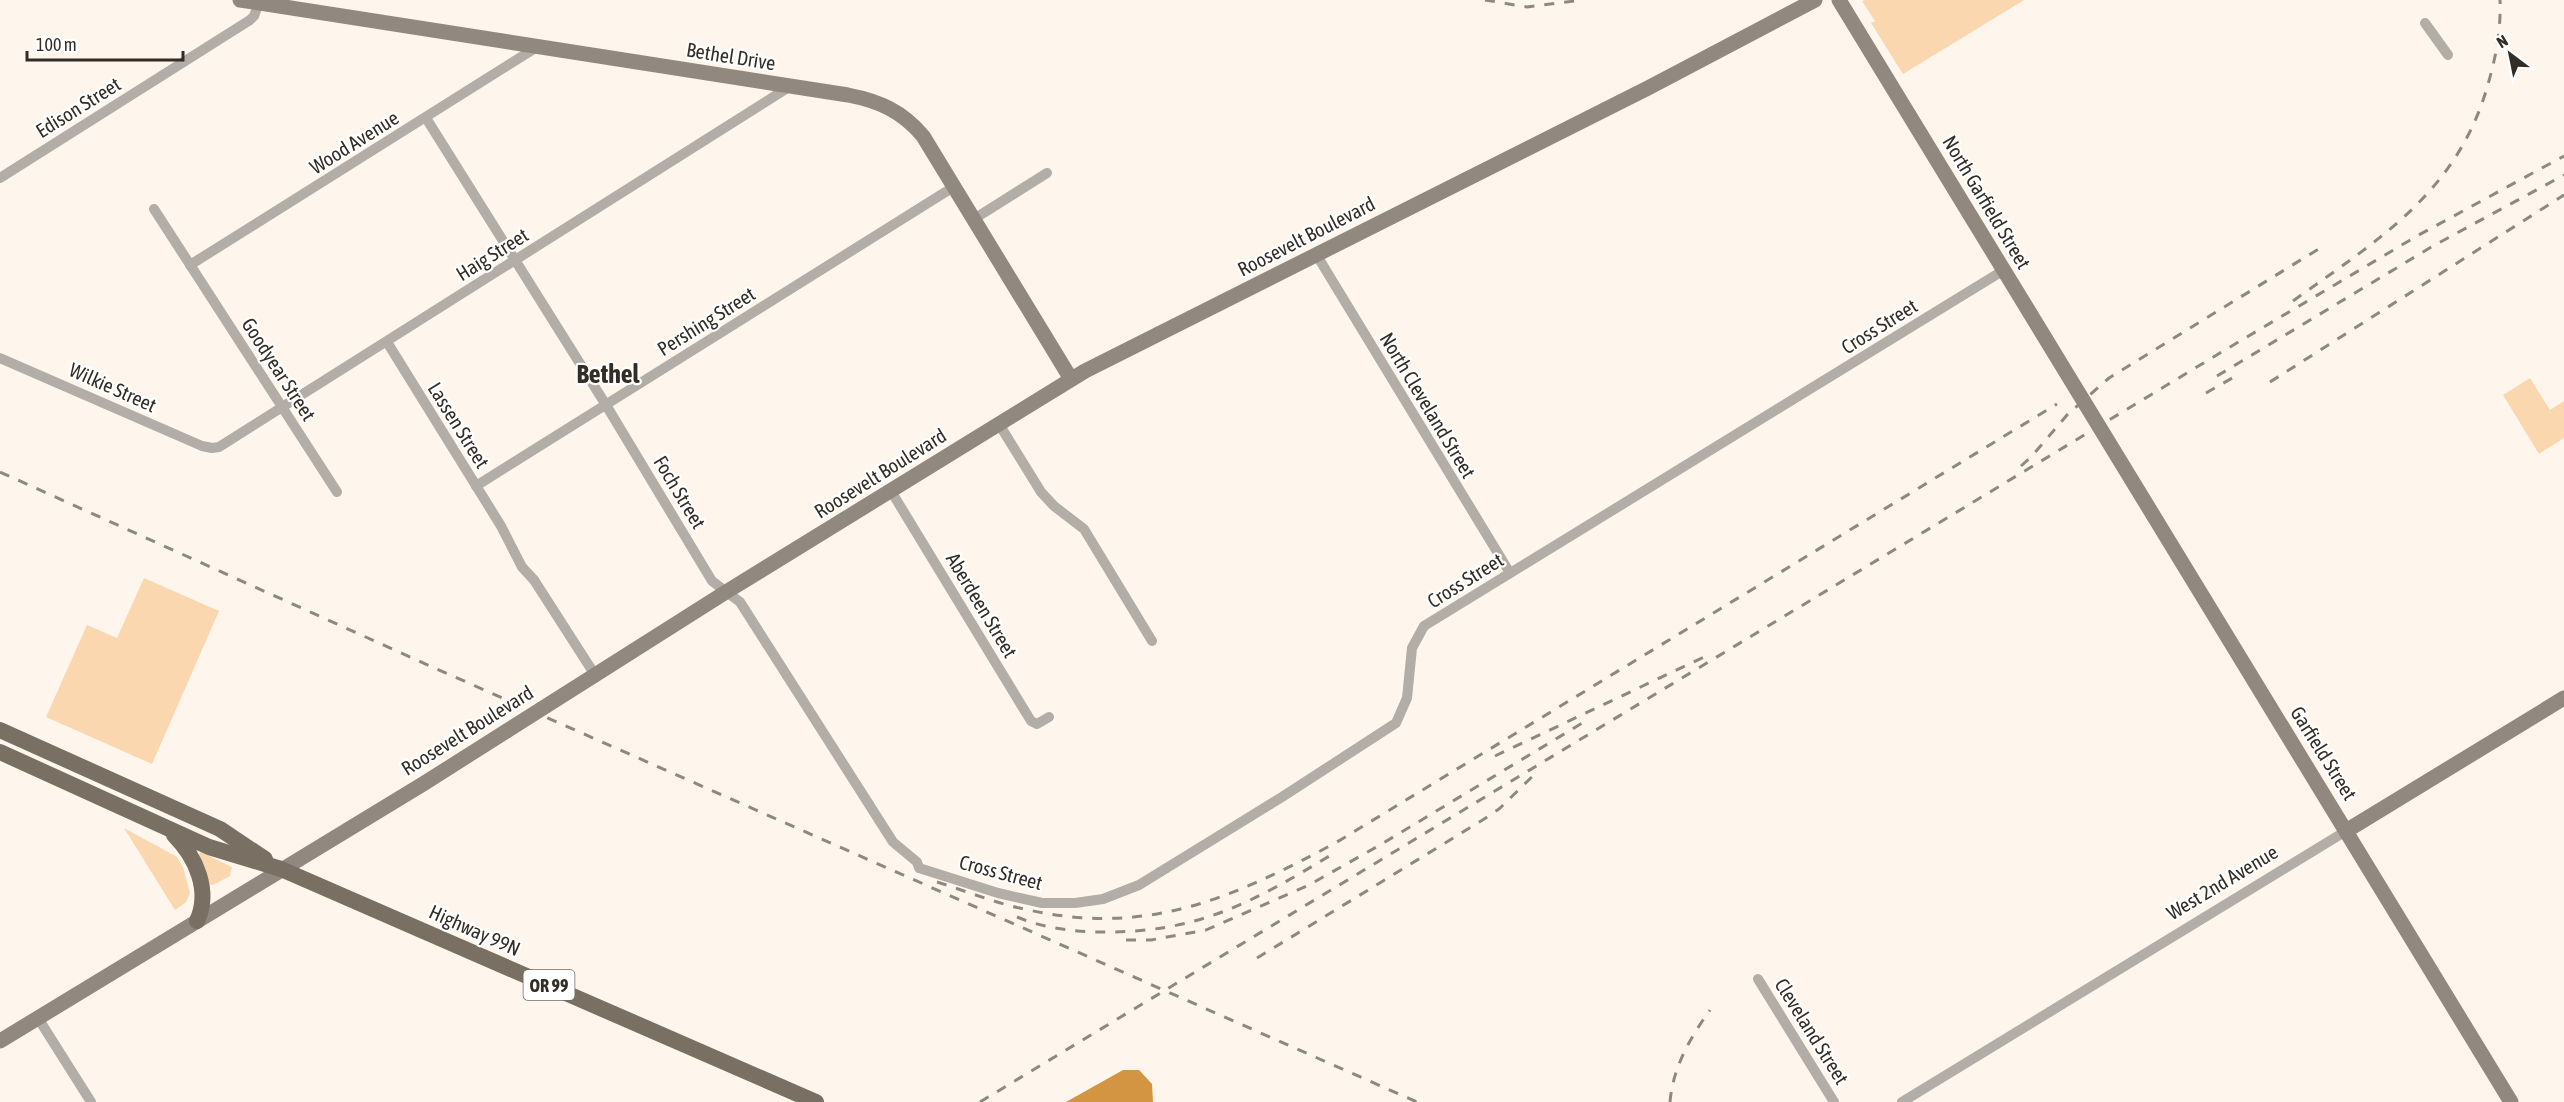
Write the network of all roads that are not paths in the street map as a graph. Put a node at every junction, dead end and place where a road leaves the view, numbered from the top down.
1 (240, 0) edge
2 (1815, 0) edge
3 (1839, 0) edge
4 (259, 3) junction
5 (2425, 23) dead end
6 (537, 47) junction
7 (2448, 55) dead end
8 (789, 87) junction
9 (426, 118) junction
10 (1047, 173) dead end
11 (0, 178) edge
12 (955, 186) junction
13 (154, 209) dead end
14 (974, 219) junction
15 (1316, 254) junction
16 (516, 261) junction
17 (190, 265) junction
18 (2004, 270) junction
19 (387, 342) junction
20 (0, 358) edge
21 (1071, 379) junction
22 (606, 405) junction
23 (282, 407) junction
24 (999, 424) junction
25 (2098, 427) joint
26 (212, 448) joint
27 (476, 486) junction
28 (891, 491) junction
29 (337, 492) dead end
30 (1510, 573) junction
31 (726, 592) junction
32 (1152, 641) dead end
33 (595, 675) junction
34 (2564, 698) edge
35 (1049, 717) dead end
36 (0, 730) edge
37 (0, 752) edge
38 (167, 828) junction
39 (2346, 831) junction
40 (919, 868) joint
41 (281, 869) junction
42 (197, 921) junction
43 (1758, 979) dead end
44 (38, 1018) junction
45 (0, 1041) edge
46 (91, 1102) edge
47 (816, 1102) edge
48 (1834, 1102) edge
49 (1902, 1102) edge
50 (2511, 1102) edge

1 - 4 street, Bethel Drive
2 - 15 street, Roosevelt Boulevard
3 - 18 street, North Garfield Street
4 - 6 street, Bethel Drive
4 - 11 street, Edison Street
5 - 7 street
6 - 8 street, Bethel Drive
6 - 9 street, Wood Avenue
8 - 12 street, Bethel Drive
8 - 16 street, Haig Street
9 - 16 street, Foch Street
9 - 17 street, Wood Avenue
10 - 14 street
12 - 14 street, Bethel Drive
12 - 22 street, Pershing Street
13 - 17 street, Goodyear Street
14 - 21 street, Bethel Drive
15 - 21 street, Roosevelt Boulevard
15 - 30 street, North Cleveland Street
16 - 19 street, Haig Street
16 - 22 street, Foch Street
17 - 23 street, Goodyear Street
18 - 25 street, North Garfield Street
18 - 30 street, Cross Street
19 - 23 street, Haig Street
19 - 27 street, Lassen Street
20 - 26 street, Wilkie Street
21 - 24 street, Roosevelt Boulevard
22 - 27 street, Pershing Street
22 - 31 street, Foch Street
23 - 26 street, Haig Street
23 - 29 street, Goodyear Street
24 - 28 street, Roosevelt Boulevard
24 - 32 street
25 - 39 street, Garfield Street
27 - 33 street, Lassen Street
28 - 31 street, Roosevelt Boulevard
28 - 35 street, Aberdeen Street
30 - 40 street, Cross Street
31 - 33 street, Roosevelt Boulevard
31 - 40 street, Foch Street
33 - 41 street, Roosevelt Boulevard
34 - 39 street, West 2nd Avenue
36 - 41 main road, Highway 99N / OR 99
37 - 38 main road, Highway 99N / OR 99
38 - 41 main road, Highway 99N / OR 99
38 - 42 main road
39 - 49 street, West 2nd Avenue
39 - 50 street, Garfield Street
41 - 42 street, Roosevelt Boulevard
41 - 47 main road, Highway 99N / OR 99
42 - 44 street, Roosevelt Boulevard
43 - 48 street, Cleveland Street
44 - 45 street, Roosevelt Boulevard
44 - 46 street

